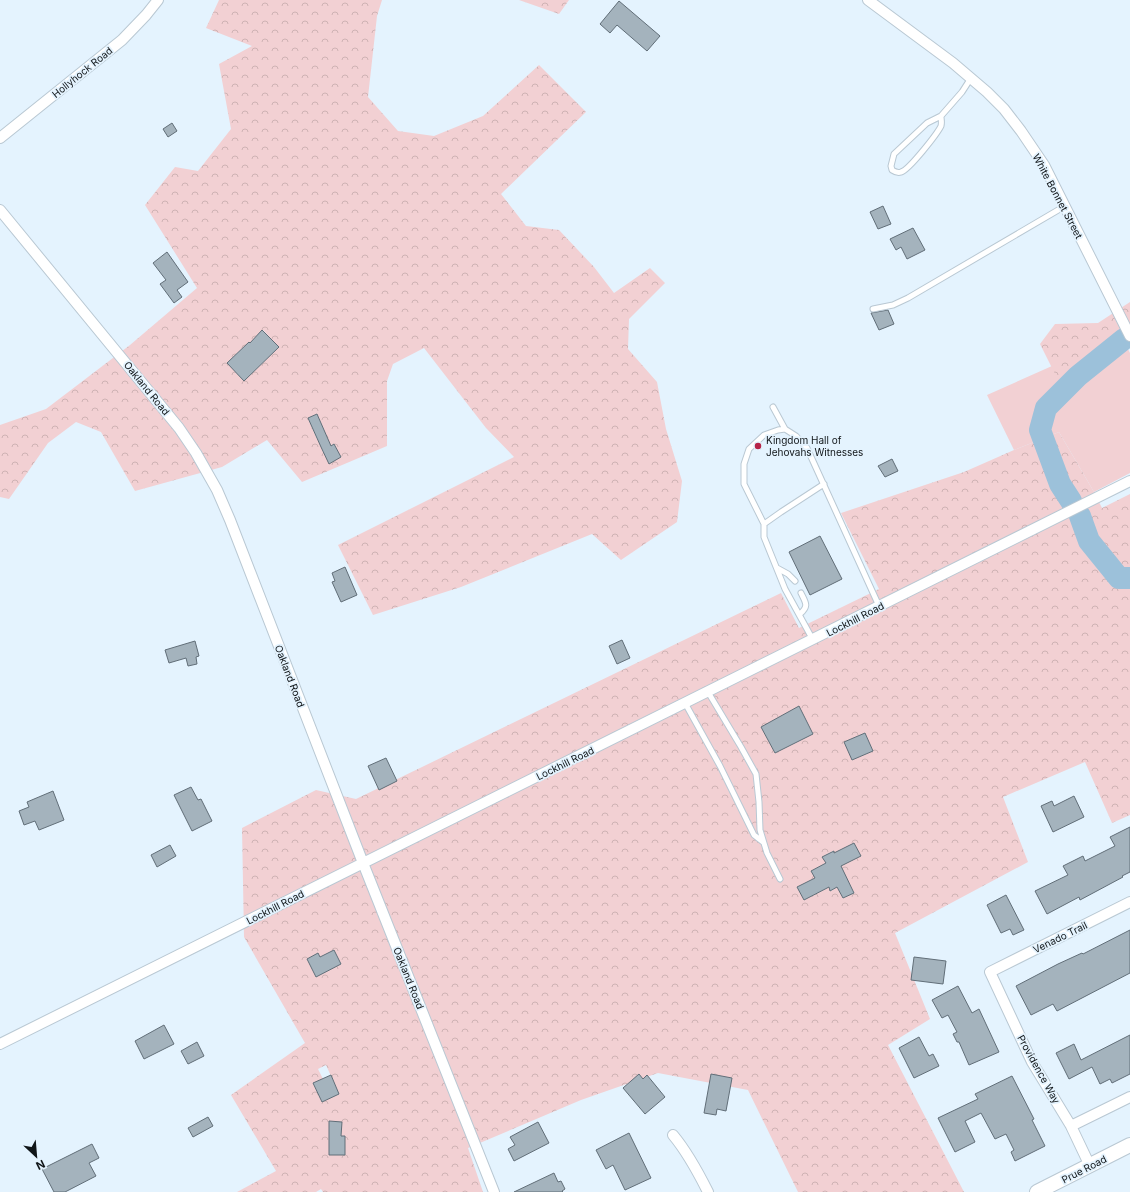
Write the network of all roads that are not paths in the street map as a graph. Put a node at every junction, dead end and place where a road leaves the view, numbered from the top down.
1 (158, 0) edge
2 (868, 0) edge
3 (971, 78) junction
4 (941, 116) junction
5 (0, 138) edge
6 (1065, 206) junction
7 (0, 210) edge
8 (873, 309) dead end
9 (1130, 336) edge
10 (773, 407) dead end
11 (785, 429) junction
12 (1130, 481) edge
13 (824, 484) junction
14 (764, 524) junction
15 (777, 568) junction
16 (795, 581) dead end
17 (802, 593) dead end
18 (879, 606) junction
19 (800, 614) junction
20 (813, 640) junction
21 (708, 692) junction
22 (685, 703) junction
23 (764, 842) junction
24 (363, 863) junction
25 (780, 879) dead end
26 (1130, 902) edge
27 (990, 972) joint
28 (0, 1044) edge
29 (1130, 1097) edge
30 (1071, 1126) junction
31 (673, 1135) dead end
32 (1130, 1145) edge
33 (1090, 1166) junction
34 (494, 1192) edge
35 (708, 1192) edge
36 (1037, 1192) edge

1 - 5 street, Hollyhock Road
2 - 3 street, White Bonnet Street
3 - 4 lane
3 - 6 street, White Bonnet Street
4 - 4 lane
6 - 8 lane
6 - 9 street, White Bonnet Street
7 - 24 street, Oakland Road
10 - 11 lane
11 - 13 lane
11 - 14 lane
12 - 18 street, Lockhill Road
13 - 14 lane
13 - 18 lane
14 - 15 lane
15 - 16 lane
15 - 19 lane
17 - 19 lane
18 - 20 street, Lockhill Road
19 - 20 lane
20 - 21 street, Lockhill Road
21 - 22 street, Lockhill Road
21 - 23 lane
22 - 23 lane
22 - 24 street, Lockhill Road
23 - 25 lane
24 - 28 street, Lockhill Road
24 - 34 street, Oakland Road
26 - 27 street, Venado Trail
27 - 30 street, Providence Way
29 - 30 street
30 - 33 street, Providence Way
31 - 35 street
32 - 33 main road, Prue Road
33 - 36 main road, Prue Road

